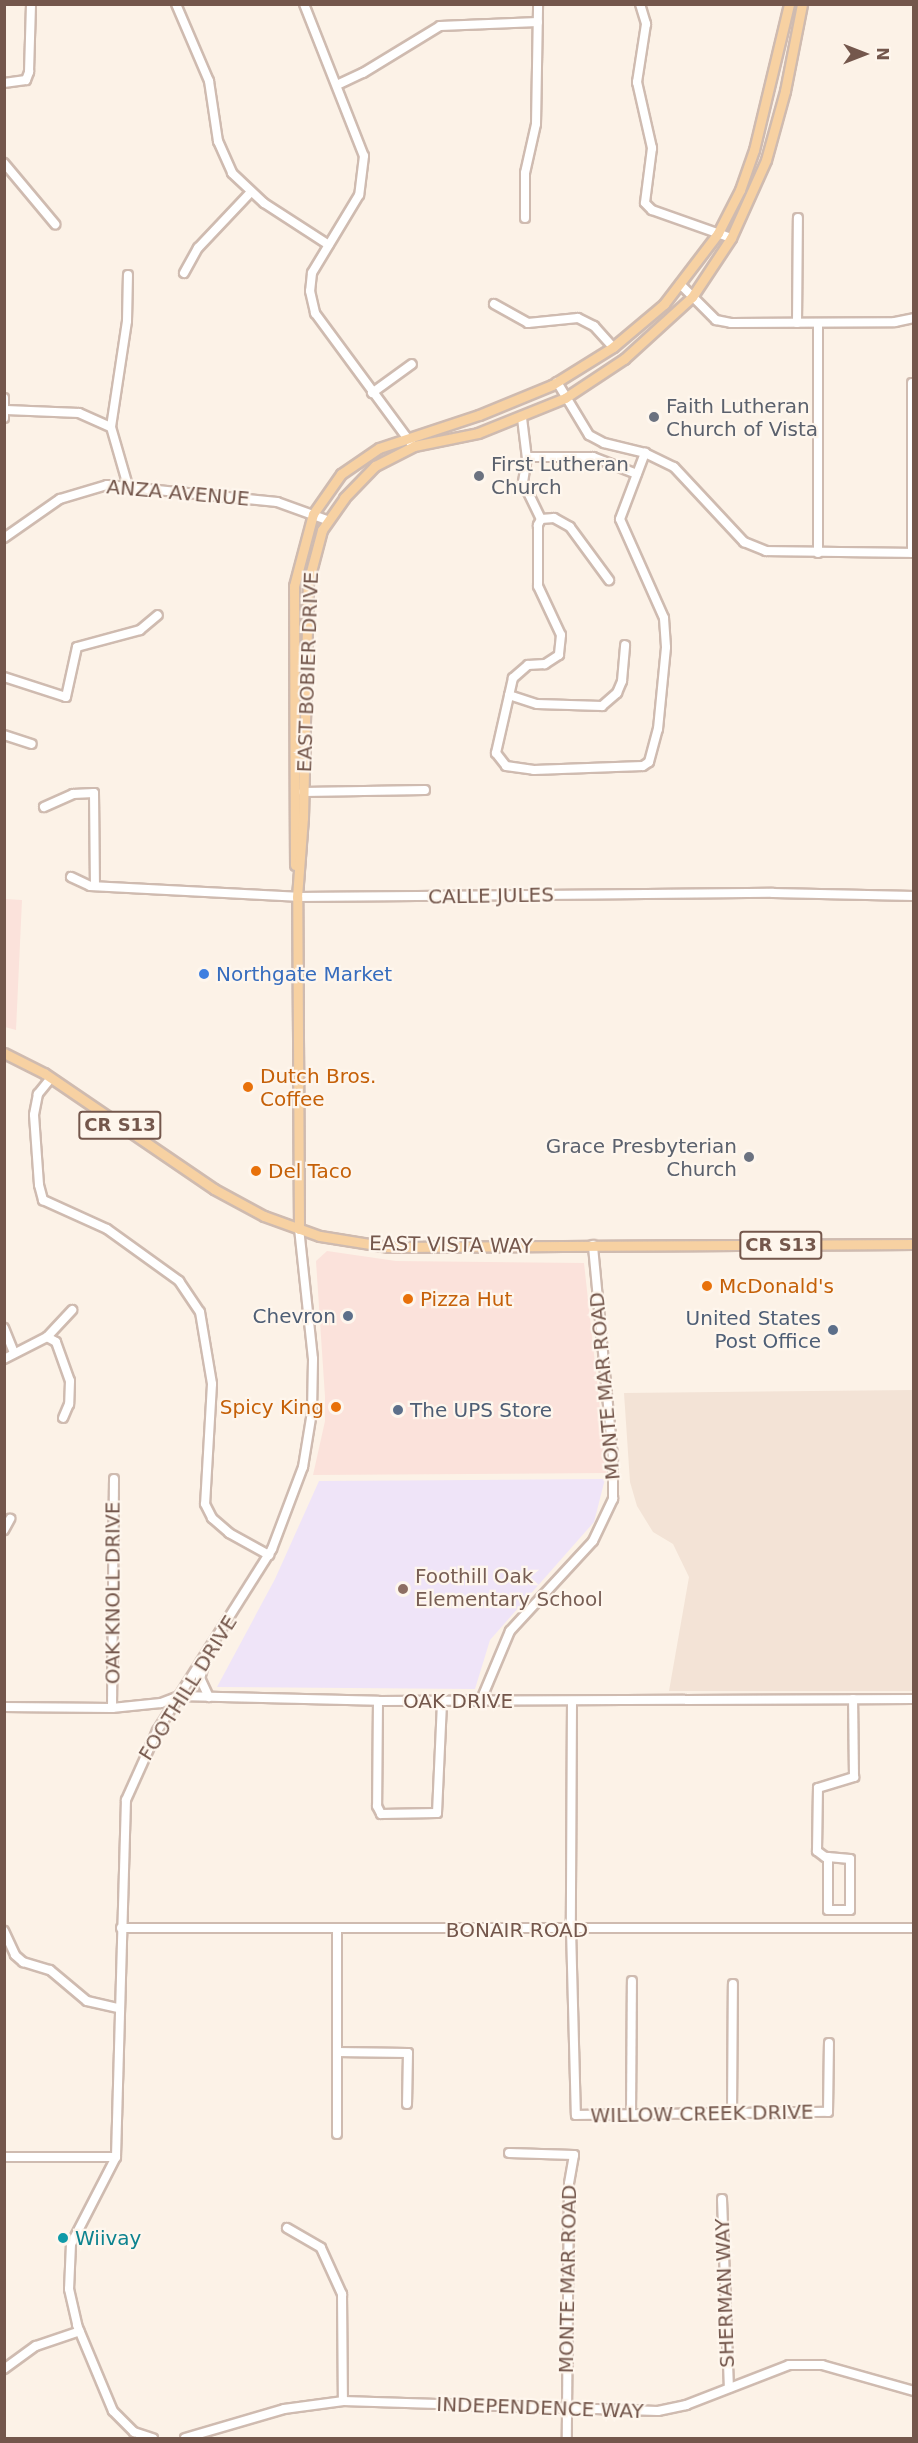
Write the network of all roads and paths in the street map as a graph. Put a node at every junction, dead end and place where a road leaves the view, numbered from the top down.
1 (31, 4) edge
2 (176, 4) edge
3 (304, 4) edge
4 (538, 4) edge
5 (640, 4) edge
6 (789, 4) edge
7 (802, 4) edge
8 (538, 22) junction
9 (4, 83) edge
10 (337, 84) junction
11 (4, 163) edge
12 (250, 193) junction
13 (525, 218) dead end
14 (798, 218) dead end
15 (55, 224) dead end
16 (718, 233) junction
17 (731, 238) junction
18 (329, 245) junction
19 (184, 273) dead end
20 (128, 275) dead end
21 (680, 284) junction
22 (692, 297) junction
23 (494, 304) dead end
24 (914, 318) edge
25 (797, 323) junction
26 (818, 323) junction
27 (613, 347) junction
28 (412, 364) dead end
29 (557, 382) junction
30 (912, 383) dead end
31 (372, 393) junction
32 (4, 398) edge
33 (565, 398) junction
34 (5, 414) edge
35 (522, 418) junction
36 (111, 427) junction
37 (406, 436) junction
38 (414, 446) junction
39 (645, 453) junction
40 (527, 458) junction
41 (637, 474) junction
42 (128, 486) junction
43 (313, 514) junction
44 (541, 519) junction
45 (327, 520) junction
46 (4, 538) edge
47 (818, 553) junction
48 (913, 553) edge
49 (609, 580) dead end
50 (158, 615) dead end
51 (625, 645) dead end
52 (4, 677) edge
53 (509, 695) junction
54 (4, 735) edge
55 (32, 744) dead end
56 (424, 790) dead end
57 (303, 792) junction
58 (44, 807) dead end
59 (71, 877) dead end
60 (95, 886) junction
61 (914, 896) edge
62 (297, 897) junction
63 (4, 1053) edge
64 (51, 1078) junction
65 (299, 1229) junction
66 (914, 1244) edge
67 (593, 1245) junction
68 (72, 1310) dead end
69 (4, 1328) edge
70 (47, 1337) junction
71 (14, 1353) junction
72 (4, 1359) edge
73 (63, 1418) dead end
74 (114, 1479) dead end
75 (10, 1519) dead end
76 (4, 1530) edge
77 (269, 1555) junction
78 (207, 1654) junction
79 (180, 1696) junction
80 (209, 1697) junction
81 (852, 1699) junction
82 (914, 1699) edge
83 (481, 1700) junction
84 (378, 1701) junction
85 (442, 1701) junction
86 (572, 1701) junction
87 (4, 1707) edge
88 (112, 1708) junction
89 (828, 1857) junction
90 (121, 1928) junction
91 (914, 1928) edge
92 (571, 1929) junction
93 (4, 1931) edge
94 (337, 1931) junction
95 (632, 1981) dead end
96 (733, 1984) dead end
97 (118, 2008) junction
98 (829, 2043) dead end
99 (337, 2052) junction
100 (407, 2104) dead end
101 (732, 2114) junction
102 (631, 2115) junction
103 (337, 2134) dead end
104 (509, 2153) dead end
105 (4, 2157) edge
106 (116, 2157) junction
107 (722, 2199) dead end
108 (287, 2228) dead end
109 (80, 2331) junction
110 (4, 2369) edge
111 (729, 2388) junction
112 (914, 2391) edge
113 (343, 2401) junction
114 (567, 2409) junction
115 (196, 2438) edge
116 (153, 2439) edge
117 (185, 2439) edge
118 (567, 2439) edge

1 - 9 street
2 - 12 street
3 - 10 street
4 - 8 street
5 - 16 street
6 - 16 main road, EAST BOBIER DRIVE
7 - 17 main road, EAST BOBIER DRIVE
8 - 10 street
8 - 13 street
10 - 18 street
11 - 15 street
12 - 18 street
12 - 19 street
14 - 25 street
16 - 17 street
16 - 21 main road, EAST BOBIER DRIVE
17 - 22 main road, EAST BOBIER DRIVE
18 - 31 street
20 - 36 street
21 - 22 street
21 - 27 main road, EAST BOBIER DRIVE
22 - 25 street
22 - 33 main road, EAST BOBIER DRIVE
23 - 27 street
24 - 26 street
25 - 26 street
26 - 47 street
27 - 29 main road, EAST BOBIER DRIVE
28 - 31 street
29 - 33 street
29 - 37 main road, EAST BOBIER DRIVE
30 - 48 street
31 - 37 street
32 - 34 street
33 - 35 main road, EAST BOBIER DRIVE
33 - 39 street
34 - 36 street
35 - 38 main road, EAST BOBIER DRIVE
35 - 40 street
36 - 42 street
37 - 38 street
37 - 43 main road, EAST BOBIER DRIVE
38 - 45 main road, EAST BOBIER DRIVE
39 - 41 street
39 - 47 street
40 - 41 street
40 - 44 street
41 - 53 street
42 - 43 street, ANZA AVENUE
42 - 46 street, ANZA AVENUE
43 - 45 street, ANZA AVENUE
43 - 62 main road, EAST BOBIER DRIVE
44 - 49 street
44 - 53 street
45 - 57 main road, EAST BOBIER DRIVE
47 - 48 street
50 - 52 street
51 - 53 street
54 - 55 street
56 - 57 street
57 - 62 main road, EAST BOBIER DRIVE
58 - 60 street
59 - 60 street, CALLE JULES
60 - 62 street, CALLE JULES
61 - 62 street, CALLE JULES
62 - 65 main road, EAST BOBIER DRIVE
63 - 64 main road, EAST VISTA WAY / CR S13
64 - 65 main road, EAST VISTA WAY / CR S13
64 - 77 street
65 - 67 main road, EAST VISTA WAY / CR S13
65 - 77 street, FOOTHILL DRIVE
66 - 67 main road, EAST VISTA WAY / CR S13
67 - 83 street, MONTE MAR ROAD
68 - 70 street
69 - 71 street
70 - 71 street
70 - 73 street
71 - 72 street
74 - 88 street, OAK KNOLL DRIVE
75 - 76 street
77 - 78 street, FOOTHILL DRIVE
78 - 79 street, FOOTHILL DRIVE
78 - 80 street
79 - 80 street, OAK DRIVE
79 - 88 street, OAK DRIVE
79 - 90 street, FOOTHILL DRIVE
80 - 84 street, OAK DRIVE
81 - 82 street, OAK DRIVE
81 - 86 street, OAK DRIVE
81 - 89 street
83 - 85 street, OAK DRIVE
83 - 86 street, OAK DRIVE
84 - 85 street, OAK DRIVE
84 - 85 street
86 - 92 street
87 - 88 street, OAK DRIVE
89 - 89 street
90 - 94 street, BONAIR ROAD
90 - 97 street, FOOTHILL DRIVE
91 - 92 street, BONAIR ROAD
92 - 94 street, BONAIR ROAD
92 - 102 street, WILLOW CREEK DRIVE
93 - 97 street
94 - 99 street
95 - 102 street
96 - 101 street
97 - 106 street, FOOTHILL DRIVE
98 - 101 street, WILLOW CREEK DRIVE
99 - 100 street
99 - 103 street
101 - 102 street, WILLOW CREEK DRIVE
104 - 114 street, MONTE MAR ROAD
105 - 106 street
106 - 109 street
107 - 111 street, SHERMAN WAY
108 - 113 street
109 - 110 street
109 - 116 street
111 - 112 street, INDEPENDENCE WAY
111 - 114 street, INDEPENDENCE WAY
113 - 114 street, INDEPENDENCE WAY
113 - 115 street, INDEPENDENCE WAY
114 - 118 street, MONTE MAR ROAD
115 - 117 street, INDEPENDENCE WAY

